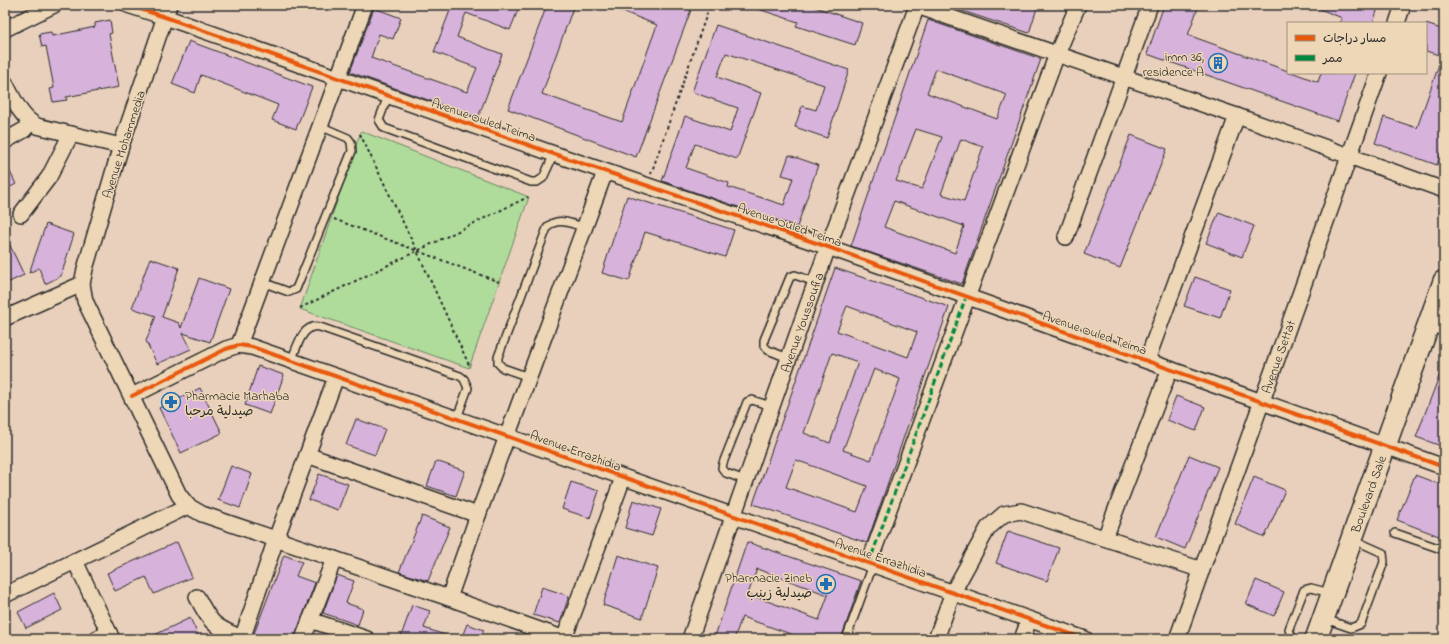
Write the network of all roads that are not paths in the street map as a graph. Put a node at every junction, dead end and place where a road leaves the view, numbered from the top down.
1 (54, 5) edge
2 (128, 5) edge
3 (365, 5) edge
4 (1078, 5) edge
5 (1150, 5) edge
6 (1403, 5) edge
7 (916, 6) edge
8 (948, 10) edge
9 (167, 11) edge
10 (1397, 22) edge
11 (5, 29) edge
12 (1057, 54) junction
13 (1379, 74) edge
14 (1124, 77) junction
15 (338, 78) junction
16 (5, 83) edge
17 (388, 96) junction
18 (1236, 116) junction
19 (30, 122) junction
20 (320, 126) junction
21 (71, 134) junction
22 (5, 141) edge
23 (121, 146) junction
24 (554, 154) junction
25 (1349, 156) junction
26 (604, 172) junction
27 (1444, 190) edge
28 (21, 214) dead end
29 (584, 227) junction
30 (1066, 237) dead end
31 (828, 247) junction
32 (1444, 281) edge
33 (262, 282) junction
34 (815, 282) junction
35 (82, 284) junction
36 (966, 297) junction
37 (5, 318) edge
38 (1437, 326) edge
39 (239, 345) junction
40 (788, 358) junction
41 (1146, 360) junction
42 (292, 361) junction
43 (1170, 369) junction
44 (336, 376) junction
45 (529, 377) junction
46 (132, 396) junction
47 (1262, 402) junction
48 (771, 406) junction
49 (457, 418) junction
50 (507, 435) junction
51 (1385, 446) junction
52 (307, 454) junction
53 (1444, 467) edge
54 (623, 478) junction
55 (744, 480) junction
56 (188, 506) junction
57 (478, 515) junction
58 (732, 517) junction
59 (1395, 533) dead end
60 (1105, 538) junction
61 (276, 539) junction
62 (1351, 539) junction
63 (1444, 550) edge
64 (334, 559) junction
65 (75, 561) junction
66 (871, 564) junction
67 (1202, 570) junction
68 (952, 592) junction
69 (1332, 594) junction
70 (5, 595) edge
71 (197, 597) dead end
72 (449, 598) junction
73 (1323, 618) junction
74 (310, 620) junction
75 (1029, 620) junction
76 (106, 637) edge
77 (242, 639) edge
78 (303, 639) edge
79 (367, 639) edge
80 (564, 639) edge
81 (690, 639) edge
82 (846, 639) edge
83 (936, 639) edge
84 (1022, 639) edge
85 (1085, 639) edge
86 (1177, 639) edge
87 (1292, 639) edge
88 (1316, 639) edge

1 - 11 street
2 - 9 street, Avenue Ouled Teima
3 - 15 street
4 - 12 street
5 - 14 street
6 - 10 street
7 - 8 street
7 - 31 street, Avenue Youssoufia
8 - 12 street
9 - 15 street, Avenue Ouled Teima
9 - 23 street, Avenue Mohammedia
12 - 14 street
12 - 36 street
13 - 25 street, Avenue Settat
14 - 18 street
14 - 30 street
15 - 17 street, Avenue Ouled Teima
15 - 20 street
16 - 19 street
17 - 24 street, Avenue Ouled Teima
17 - 24 lane
18 - 25 street
18 - 41 street
19 - 21 street
19 - 22 street
20 - 33 street
20 - 33 lane
21 - 23 street
21 - 28 street
23 - 35 street, Avenue Mohammedia
24 - 26 street, Avenue Ouled Teima
25 - 27 street
25 - 47 street, Avenue Settat
26 - 29 street
26 - 31 street, Avenue Ouled Teima
29 - 45 street
29 - 45 lane
31 - 34 street, Avenue Youssoufia
31 - 36 street, Avenue Ouled Teima
32 - 38 street, Boulevard Sale
33 - 39 street
34 - 40 street, Avenue Youssoufia
34 - 40 lane
35 - 37 street
35 - 46 street
36 - 41 street, Avenue Ouled Teima
36 - 66 street
38 - 51 street, Boulevard Sale
39 - 42 street, Avenue Errazhidia
39 - 46 street
40 - 48 street, Avenue Youssoufia
41 - 43 street, Avenue Ouled Teima
42 - 44 street, Avenue Errazhidia
42 - 49 lane
43 - 47 street, Avenue Ouled Teima
43 - 60 street
44 - 49 street, Avenue Errazhidia
44 - 52 street
45 - 50 street
46 - 56 street
47 - 51 street, Avenue Ouled Teima
47 - 67 street, Avenue Settat
48 - 55 street, Avenue Youssoufia
48 - 55 lane
49 - 50 street, Avenue Errazhidia
50 - 54 street, Avenue Errazhidia
50 - 57 street
51 - 53 street, Avenue Ouled Teima
51 - 62 street, Boulevard Sale
52 - 57 street
52 - 61 street
54 - 58 street, Avenue Errazhidia
54 - 80 street
55 - 58 street, Avenue Youssoufia
56 - 61 street
56 - 65 street
57 - 72 street
58 - 66 street, Avenue Errazhidia
58 - 81 street, Avenue Youssoufia
59 - 63 lane
60 - 67 street
60 - 68 street
61 - 64 street
61 - 77 street
62 - 69 street, Boulevard Sale
62 - 73 lane
64 - 72 street
64 - 74 street
65 - 70 street
65 - 76 street
66 - 68 street, Avenue Errazhidia
66 - 82 lane
67 - 86 street, Avenue Settat
68 - 75 street, Avenue Errazhidia
68 - 83 street
69 - 73 street, Boulevard Sale
69 - 87 lane
71 - 77 street
72 - 80 street
73 - 88 street, Boulevard Sale
74 - 78 street
74 - 79 street
75 - 84 street
75 - 85 street, Avenue Errazhidia

